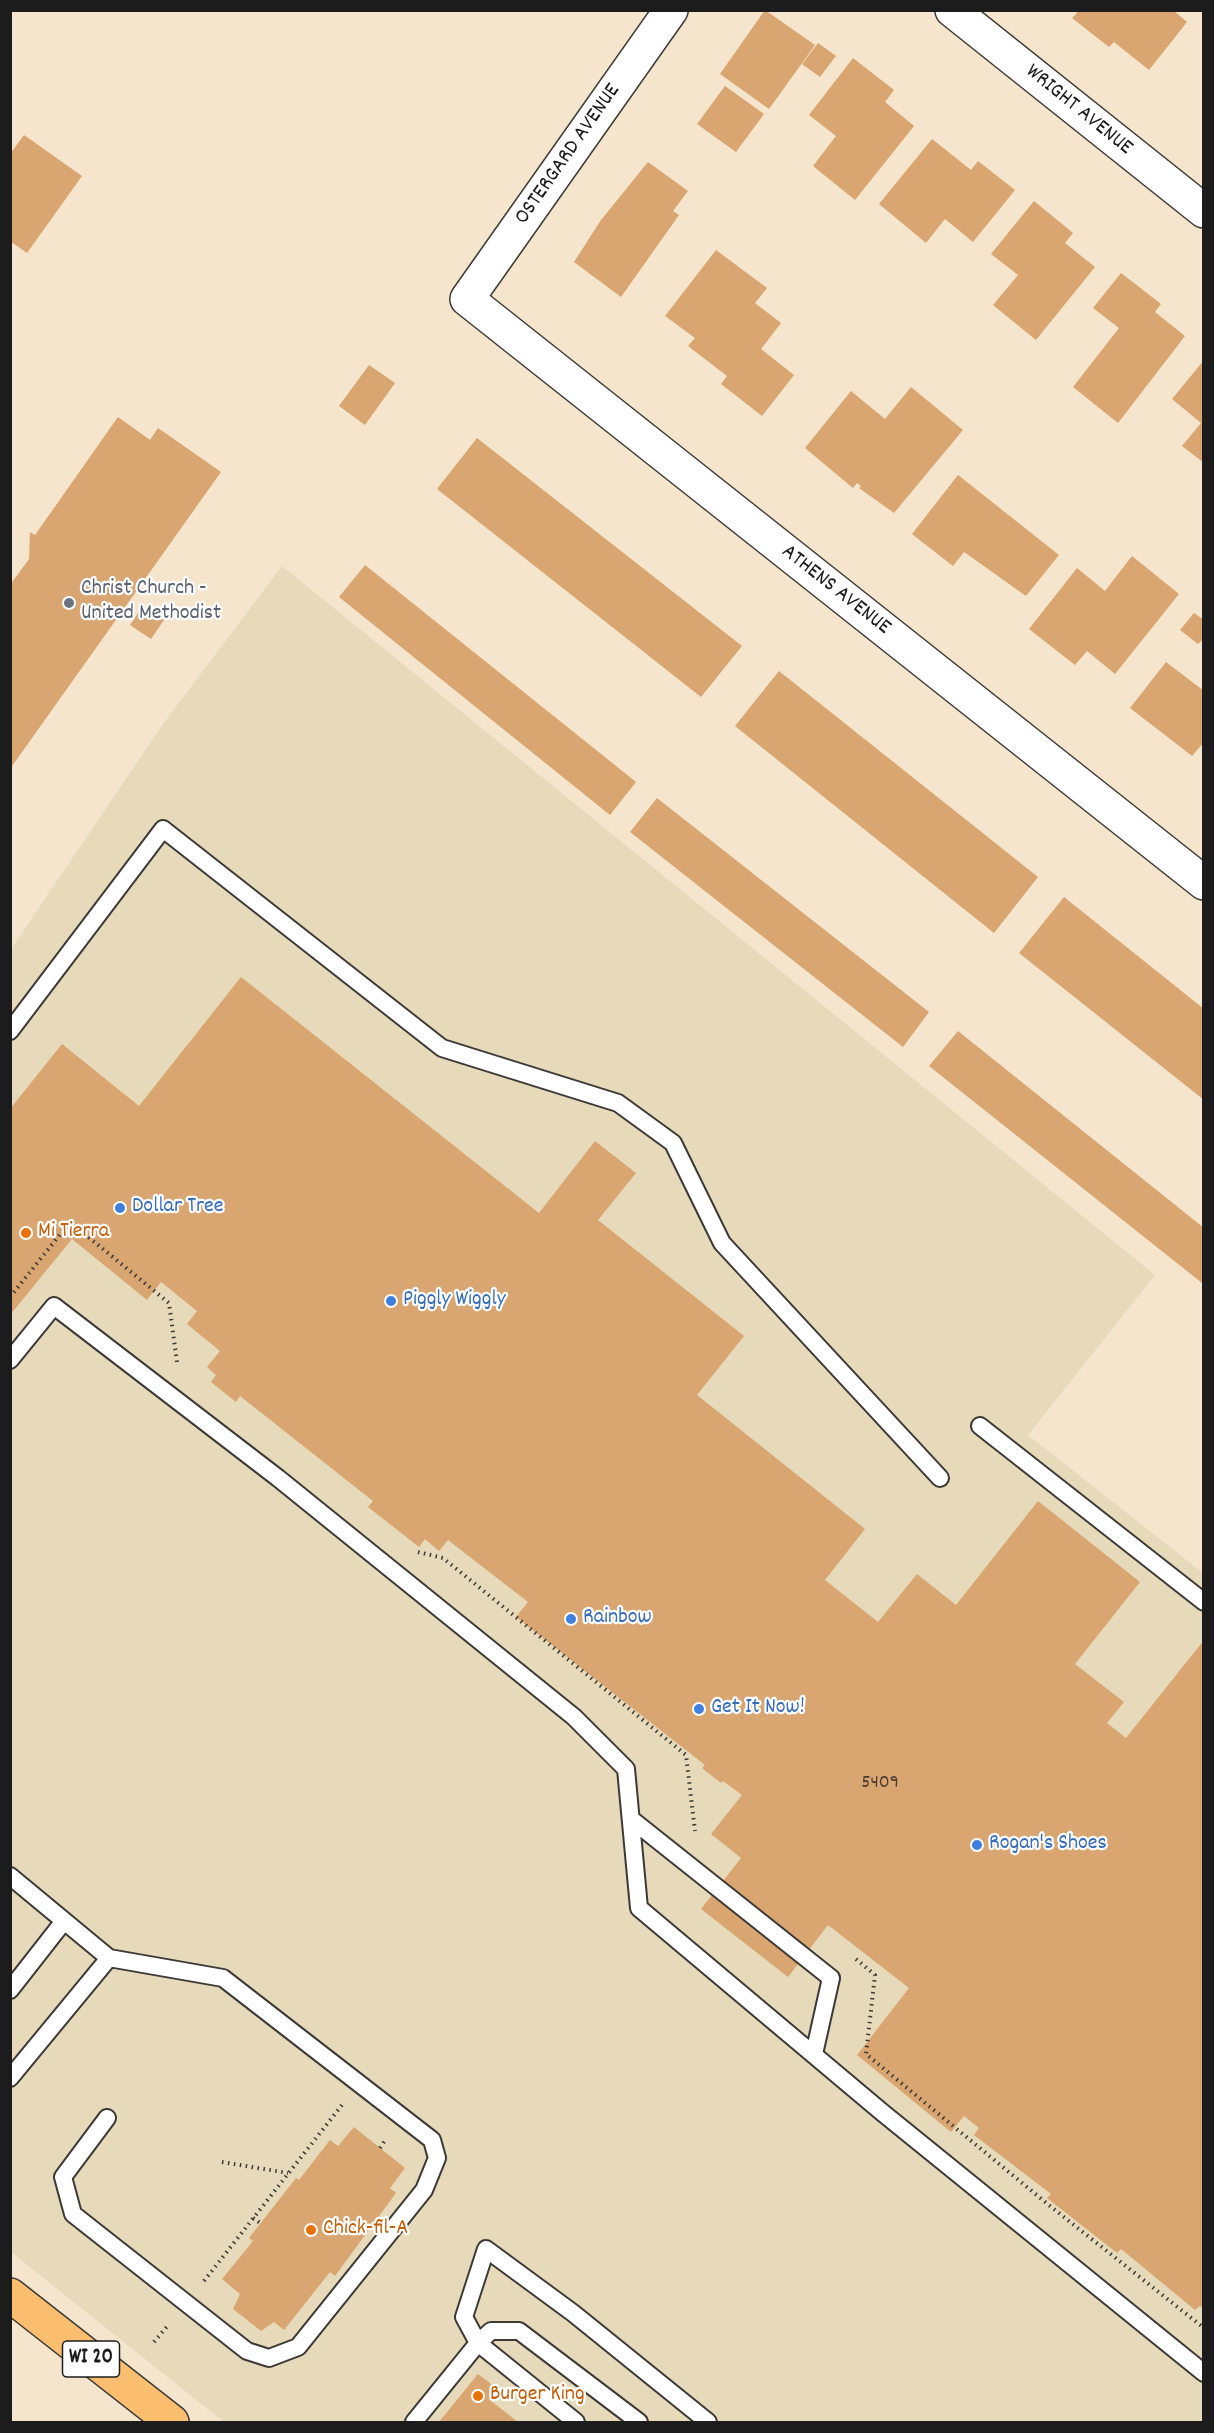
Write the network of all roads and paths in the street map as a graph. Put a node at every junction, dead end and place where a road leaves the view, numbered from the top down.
1 (671, 10) edge
2 (952, 10) edge
3 (1203, 211) edge
4 (467, 299) joint
5 (1203, 883) edge
6 (10, 1031) edge
7 (10, 1360) edge
8 (980, 1426) dead end
9 (940, 1478) dead end
10 (1203, 1602) edge
11 (631, 1819) junction
12 (10, 1876) edge
13 (64, 1921) junction
14 (109, 1958) junction
15 (10, 1990) edge
16 (813, 2054) junction
17 (10, 2078) edge
18 (360, 2082) junction
19 (107, 2118) dead end
20 (222, 2162) dead end
21 (288, 2173) junction
22 (253, 2218) junction
23 (260, 2223) dead end
24 (200, 2286) dead end
25 (10, 2295) edge
26 (171, 2322) dead end
27 (154, 2342) dead end
28 (478, 2343) junction
29 (1203, 2373) edge
30 (172, 2422) edge
31 (414, 2422) edge
32 (576, 2422) edge
33 (639, 2422) edge
34 (708, 2422) edge

1 - 4 street, OSTERGARD AVENUE
2 - 3 street, WRIGHT AVENUE
4 - 5 street, ATHENS AVENUE
6 - 9 lane
7 - 11 lane
8 - 10 lane
11 - 16 lane
11 - 16 lane
12 - 13 lane
13 - 14 lane
13 - 15 lane
14 - 17 lane
14 - 18 lane
16 - 29 lane
18 - 19 lane
18 - 21 path
20 - 21 path
21 - 22 path
22 - 23 path
22 - 24 path
25 - 30 main road, WI 20
26 - 27 path
28 - 31 lane
28 - 32 lane
28 - 33 lane
28 - 34 lane

